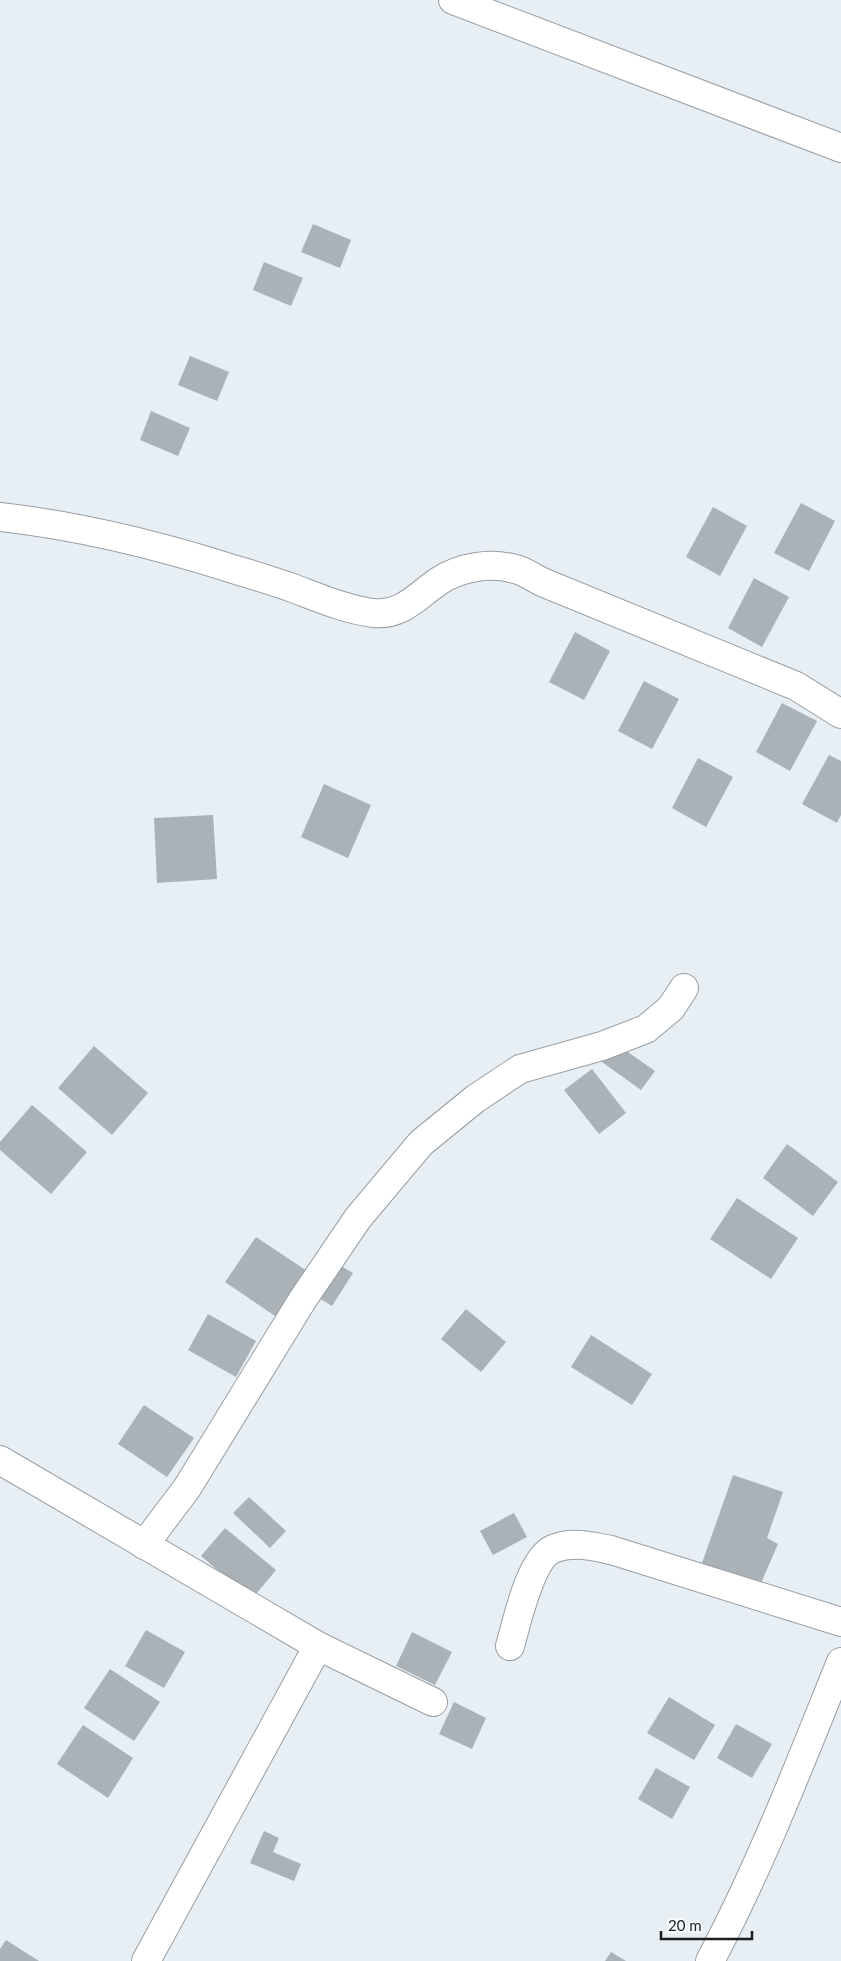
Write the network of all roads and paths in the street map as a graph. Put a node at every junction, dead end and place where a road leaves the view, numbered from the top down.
1 (453, 0) edge
2 (841, 148) edge
3 (0, 517) edge
4 (841, 714) edge
5 (684, 988) dead end
6 (0, 1460) edge
7 (144, 1545) junction
8 (841, 1622) edge
9 (318, 1646) junction
10 (510, 1646) dead end
11 (841, 1662) edge
12 (433, 1702) dead end
13 (146, 1961) edge
14 (710, 1961) edge

1 - 2 street
3 - 4 street
5 - 7 street
6 - 7 street
7 - 9 street
8 - 10 street
9 - 12 street
9 - 13 street
11 - 14 street

